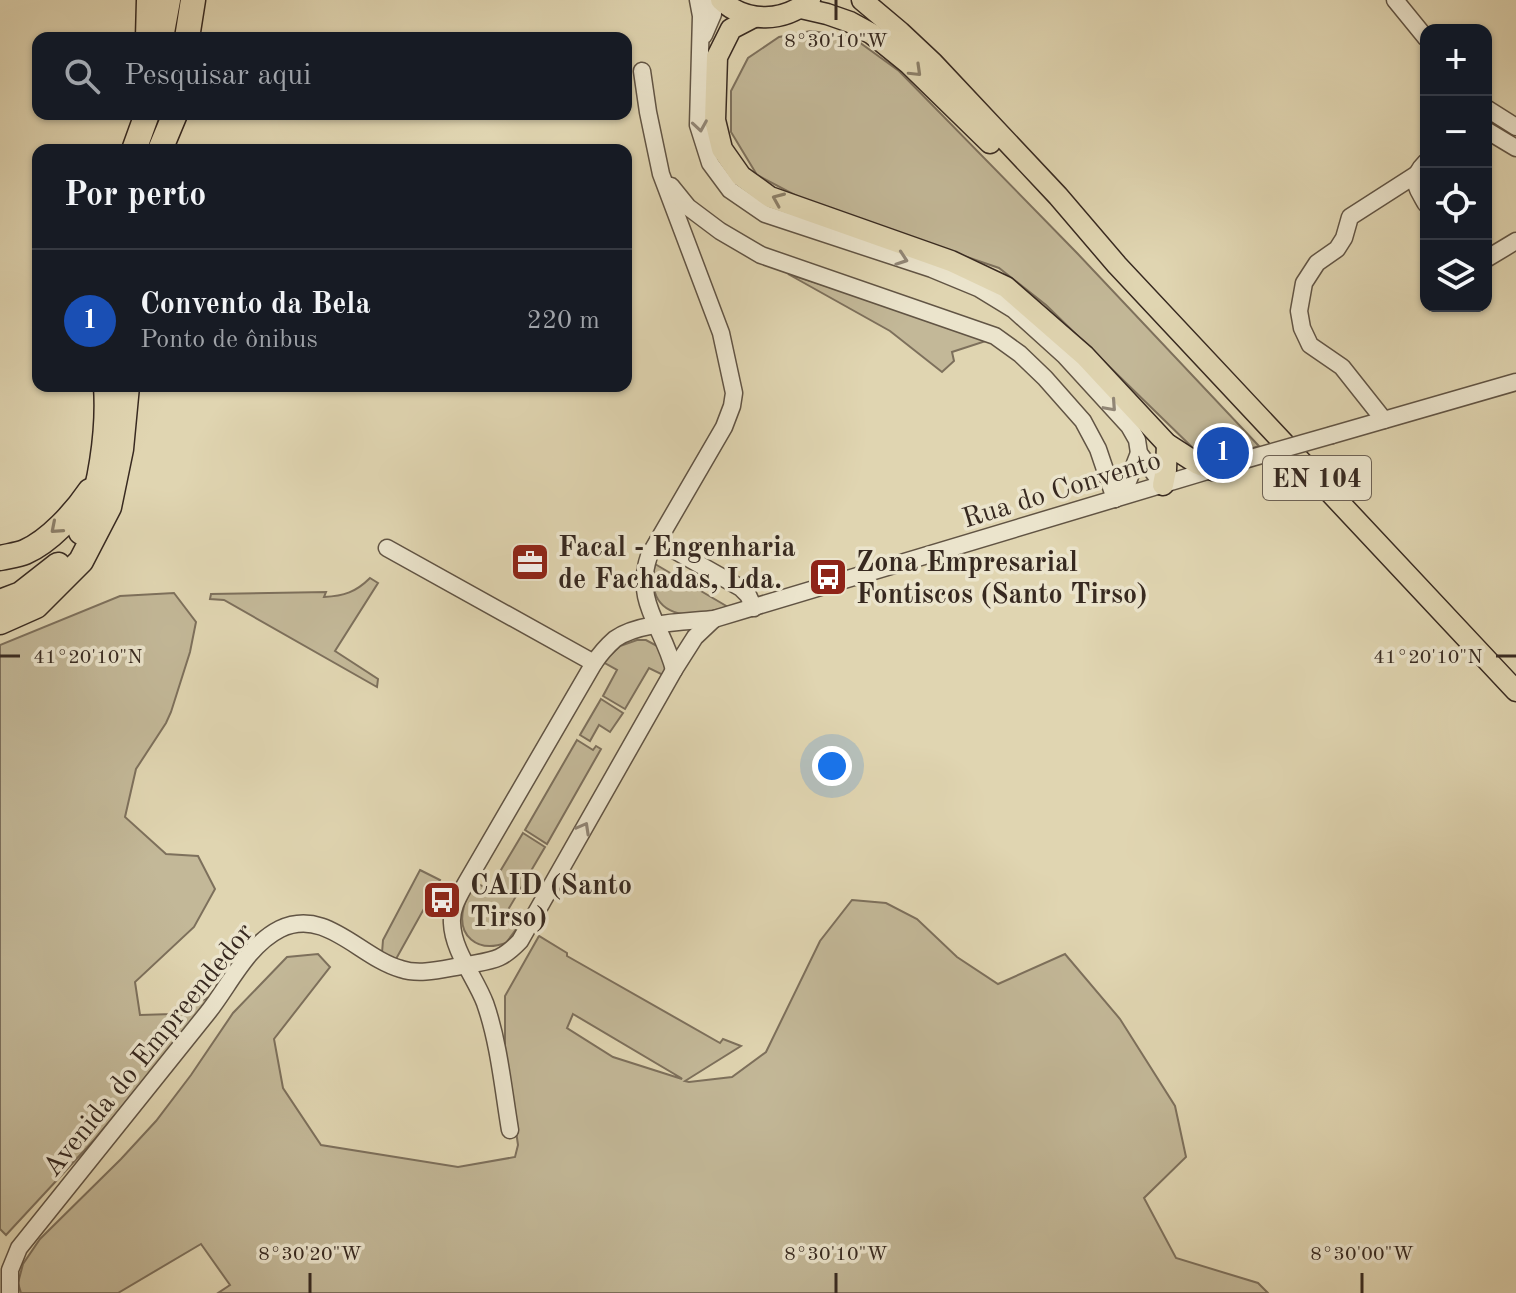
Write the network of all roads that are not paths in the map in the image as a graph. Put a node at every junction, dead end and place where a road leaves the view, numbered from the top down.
1 (149, 0) edge
2 (168, 0) edge
3 (193, 0) edge
4 (698, 0) edge
5 (713, 0) edge
6 (721, 0) edge
7 (862, 0) edge
8 (1395, 0) edge
9 (805, 4) edge
10 (754, 17) junction
11 (1420, 31) edge
12 (148, 32) edge
13 (162, 32) edge
14 (188, 32) edge
15 (699, 48) junction
16 (642, 71) dead end
17 (1492, 112) edge
18 (145, 120) edge
19 (172, 120) edge
20 (1516, 127) edge
21 (1492, 134) edge
22 (136, 144) edge
23 (162, 144) edge
24 (1516, 148) edge
25 (1420, 169) edge
26 (1420, 171) edge
27 (661, 174) junction
28 (1420, 193) edge
29 (1516, 241) edge
30 (1492, 255) edge
31 (1117, 265) junction
32 (1516, 382) edge
33 (116, 392) edge
34 (121, 392) edge
35 (1384, 420) junction
36 (1167, 444) junction
37 (1139, 453) junction
38 (1213, 470) junction
39 (98, 479) junction
40 (1163, 485) junction
41 (1115, 499) junction
42 (658, 541) junction
43 (387, 548) dead end
44 (0, 558) edge
45 (0, 602) edge
46 (754, 608) junction
47 (714, 619) junction
48 (0, 622) edge
49 (656, 626) junction
50 (594, 663) junction
51 (674, 670) junction
52 (1516, 691) edge
53 (467, 965) junction
54 (510, 1130) dead end
55 (10, 1293) edge

1 - 12 highway
2 - 13 highway
3 - 14 highway
4 - 15 street
5 - 15 street
6 - 10 main road
7 - 31 main road, EN 104
8 - 11 street
9 - 10 main road
9 -> 31 main road, EN 104
36 -> 10 main road
15 -> 37 street
16 - 27 street
17 - 20 street
18 - 22 highway
19 - 23 highway
21 - 24 street
25 - 35 street
26 - 28 street
27 - 41 street
27 - 42 street
29 - 30 street
31 - 52 main road, EN 104
32 - 35 street, Rua do Convento
33 - 39 highway
34 - 48 highway
35 - 38 street, Rua do Convento, bridge
36 - 38 main road
36 - 40 main road
37 - 40 street
37 - 41 street
38 - 40 street, Rua do Convento
39 -> 44 highway
39 - 45 highway
40 - 41 street, Rua do Convento
41 - 46 street, Rua do Convento
42 - 46 street
42 - 49 street
43 - 50 street
46 - 47 street, Rua do Convento
47 - 49 street, Rua do Convento
47 - 51 street, Avenida do Empreendedor
49 - 50 street, Rua do Convento
49 - 51 street
50 - 53 street, Rua do Convento
53 -> 51 street, Avenida do Empreendedor
53 - 54 street, Rua do Convento
53 - 55 street, Avenida do Empreendedor

